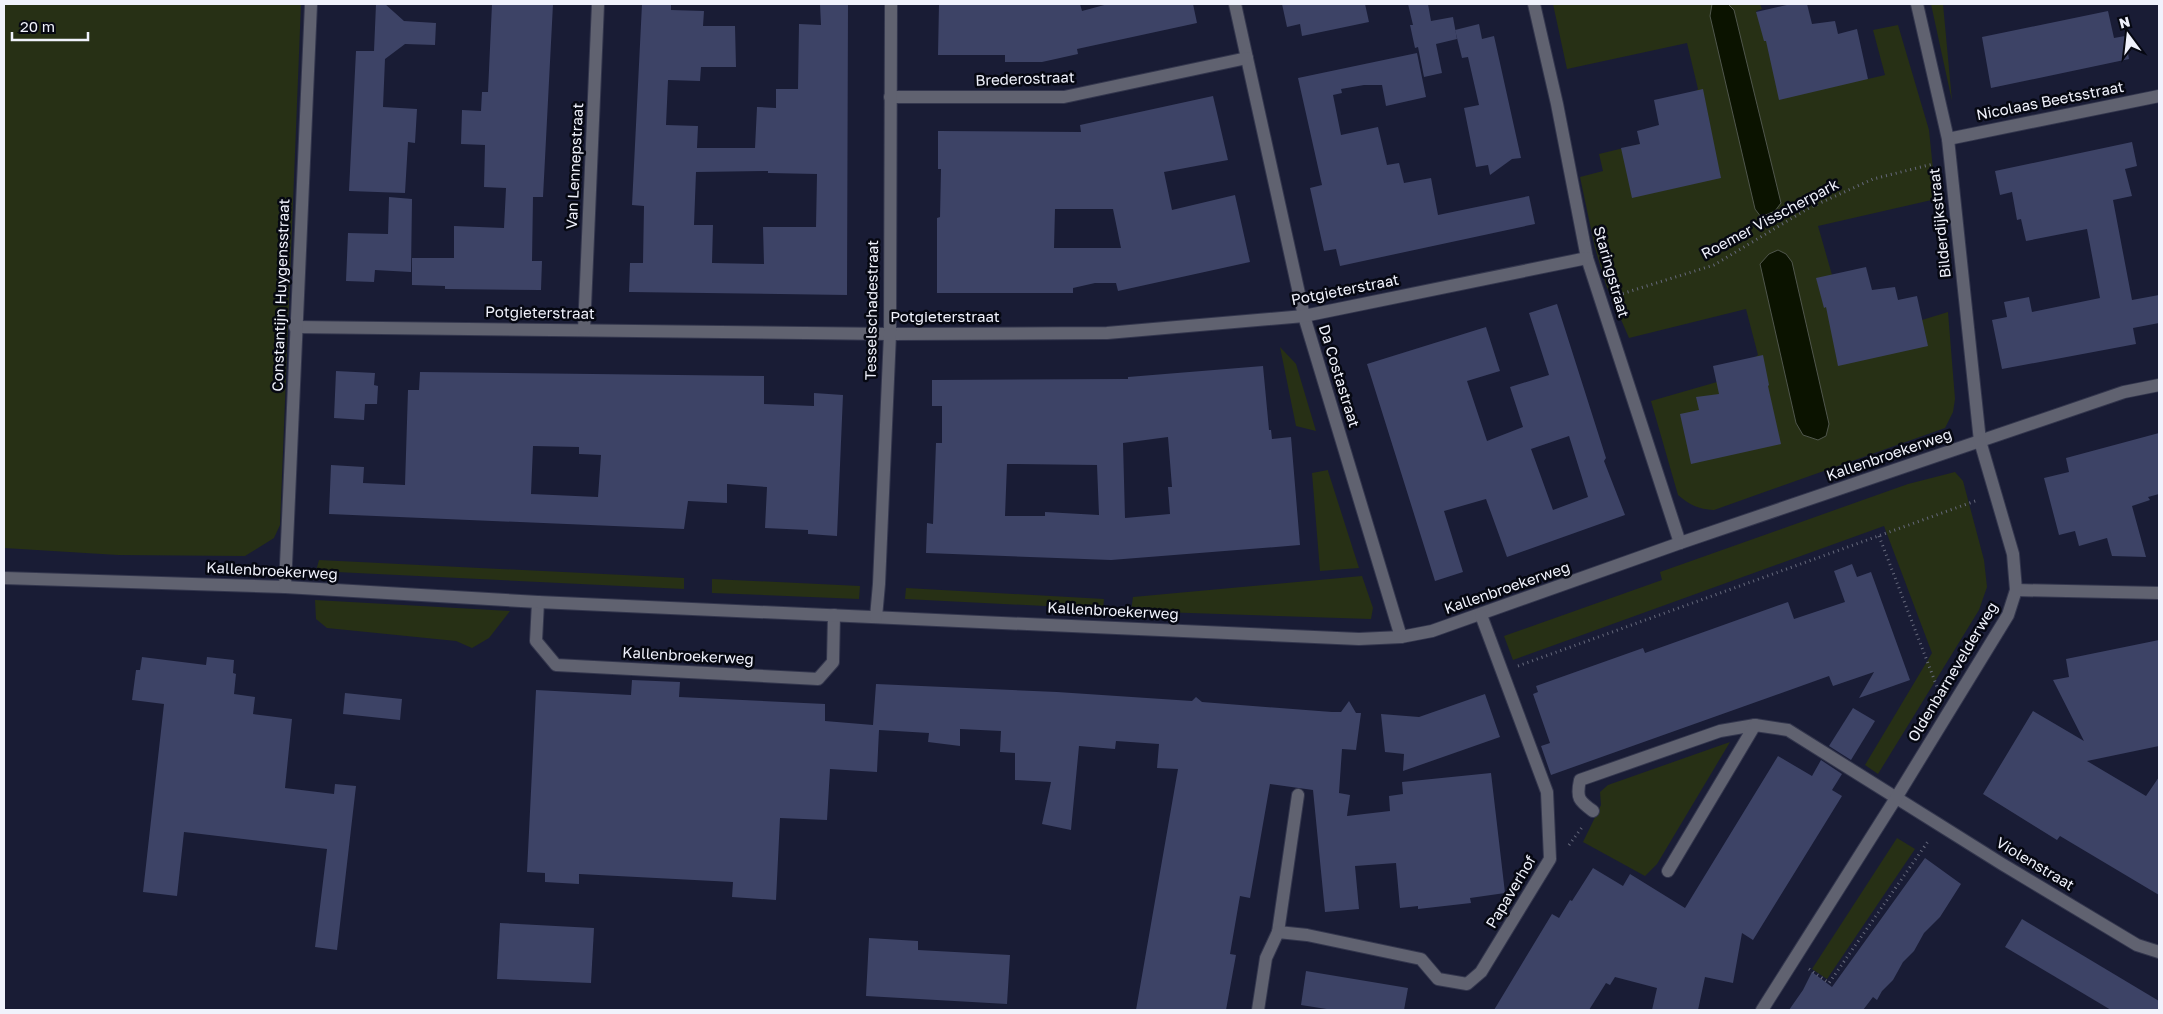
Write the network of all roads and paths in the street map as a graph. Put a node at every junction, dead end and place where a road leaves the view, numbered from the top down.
1 (311, 4) edge
2 (598, 4) edge
3 (891, 4) edge
4 (1235, 4) edge
5 (1534, 4) edge
6 (1916, 4) edge
7 (1247, 58) junction
8 (2159, 96) edge
9 (890, 97) junction
10 (1948, 139) junction
11 (1950, 160) junction
12 (1587, 258) junction
13 (1600, 300) junction
14 (1304, 316) junction
15 (295, 327) junction
16 (584, 330) junction
17 (890, 334) junction
18 (2159, 385) edge
19 (1980, 441) junction
20 (1995, 494) junction
21 (1879, 536) junction
22 (1680, 543) junction
23 (4, 578) edge
24 (285, 587) junction
25 (2016, 590) junction
26 (2159, 594) edge
27 (538, 602) junction
28 (1481, 614) junction
29 (834, 615) junction
30 (876, 617) junction
31 (1401, 637) junction
32 (1503, 672) junction
33 (1947, 714) junction
34 (1755, 725) junction
35 (1298, 794) dead end
36 (1896, 798) junction
37 (1593, 811) joint
38 (1939, 825) junction
39 (1550, 859) junction
40 (1668, 871) dead end
41 (1278, 932) junction
42 (2159, 952) edge
43 (1794, 959) junction
44 (1258, 1010) edge
45 (1762, 1010) edge

1 - 15 street, Constantijn Huygensstraat
2 - 16 street, Van Lennepstraat
3 - 9 street, Tesselschadestraat
4 - 7 street, Da Costastraat
5 - 12 street, Staringstraat
6 - 10 street, Bilderdijkstraat
7 - 9 street, Brederostraat
7 - 14 street, Da Costastraat
8 - 10 street, Nicolaas Beetsstraat
9 - 17 street, Tesselschadestraat
10 - 11 street, Bilderdijkstraat
11 - 13 path, Roemer Visscherpark
11 - 19 street, Bilderdijkstraat
12 - 13 street, Staringstraat
12 - 14 street, Potgieterstraat
13 - 22 street, Staringstraat
14 - 17 street, Potgieterstraat
14 - 31 street, Da Costastraat
15 - 16 street, Potgieterstraat
15 - 24 street, Constantijn Huygensstraat
16 - 17 street, Potgieterstraat
17 - 30 street, Tesselschadestraat
18 - 19 street, Kallenbroekerweg
19 - 20 street, Oldenbarnevelderweg
19 - 22 street, Kallenbroekerweg
20 - 21 path
20 - 25 street, Oldenbarnevelderweg
21 - 32 path
21 - 33 path
22 - 28 street, Kallenbroekerweg
23 - 24 street, Kallenbroekerweg
24 - 27 street, Kallenbroekerweg
25 - 26 street
25 - 33 street, Oldenbarnevelderweg
27 - 29 street, Kallenbroekerweg
27 - 29 street, Kallenbroekerweg
28 - 31 street, Kallenbroekerweg
28 - 32 street, Papaverhof
29 - 30 street, Kallenbroekerweg
30 - 31 street, Kallenbroekerweg
32 - 39 street, Papaverhof
33 - 36 street, Oldenbarnevelderweg
34 - 36 street
34 - 37 street
34 - 40 street
35 - 41 street
36 - 38 street, Violenstraat
36 - 43 street, Oldenbarnevelderweg
37 - 39 path
38 - 42 street, Violenstraat
38 - 43 path
39 - 41 street, Papaverhof
41 - 44 street
43 - 45 street, Oldenbarnevelderweg

